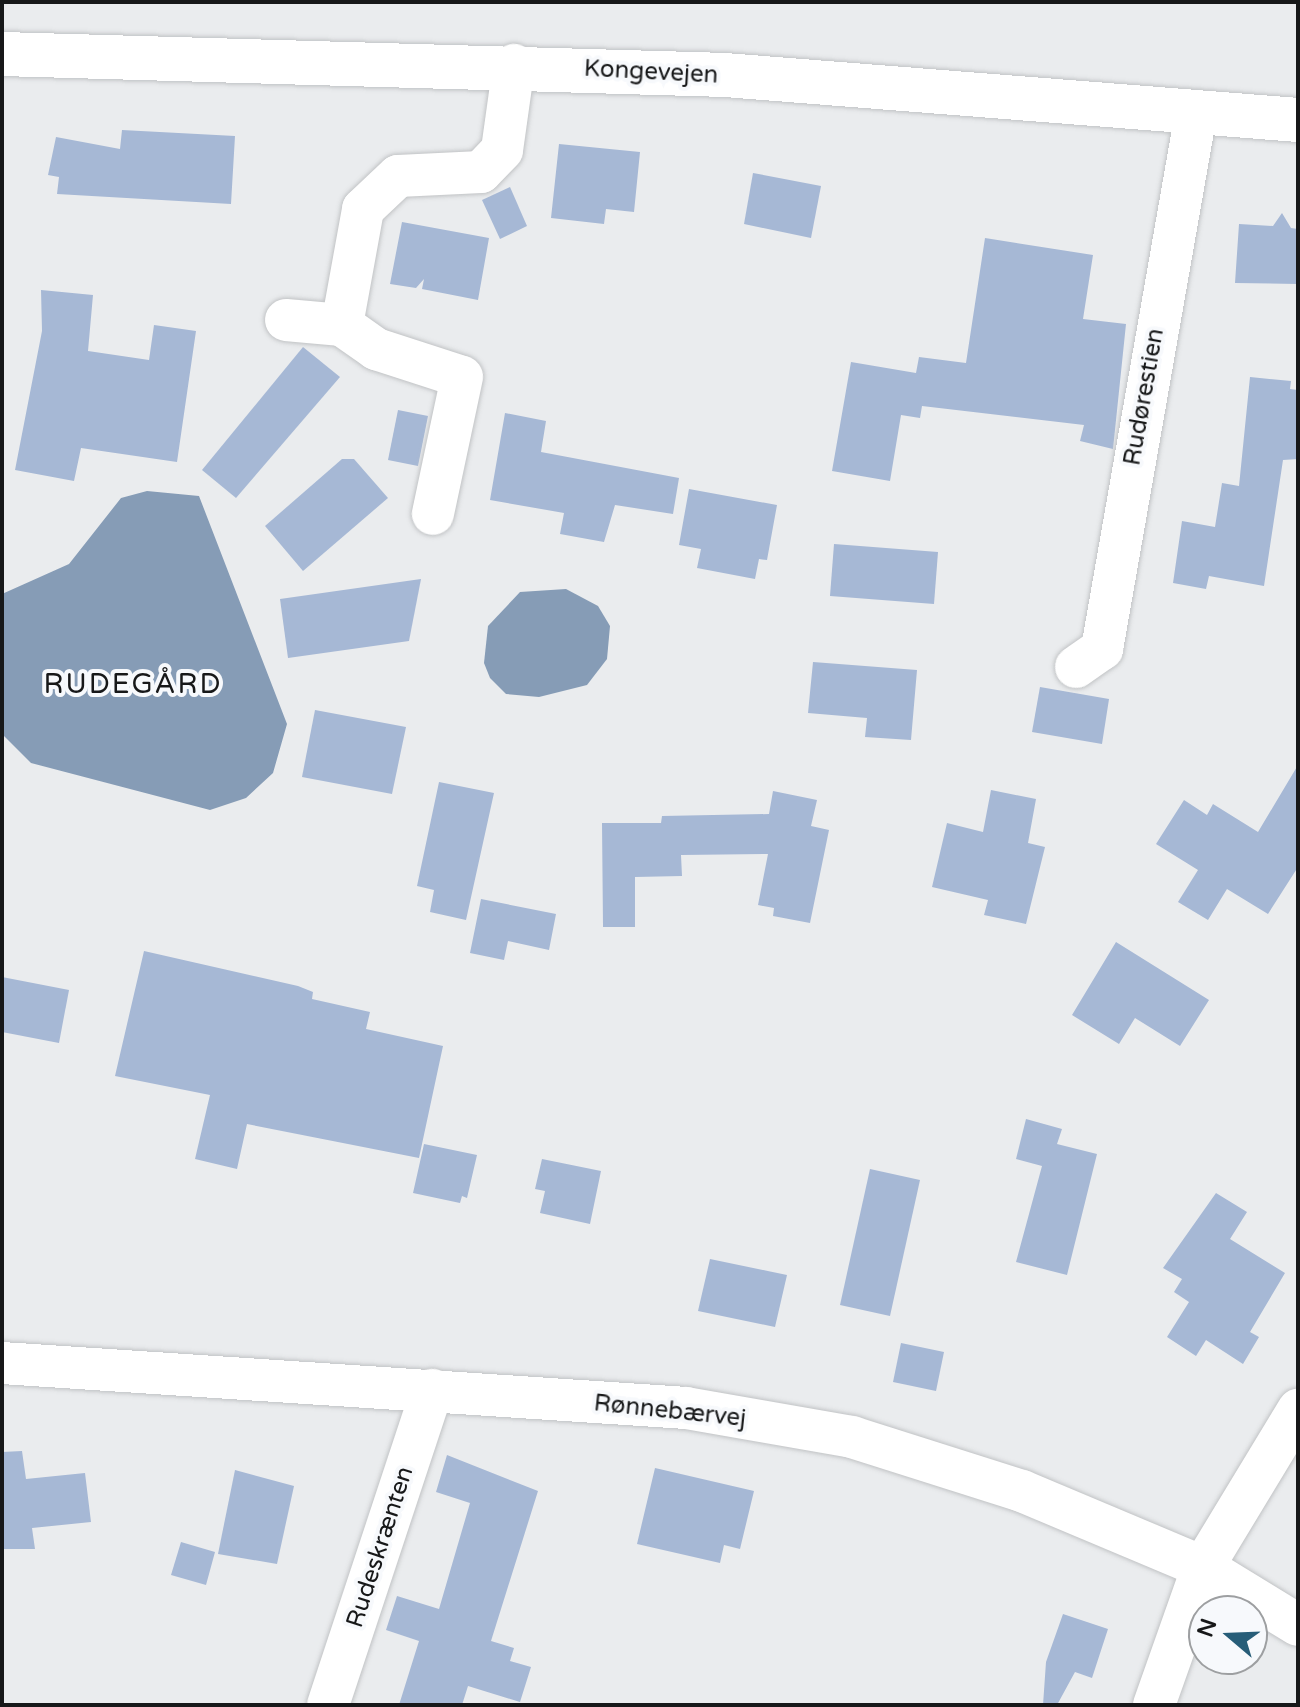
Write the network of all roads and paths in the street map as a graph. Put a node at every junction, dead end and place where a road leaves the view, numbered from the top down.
1 (2, 54) edge
2 (514, 65) junction
3 (1196, 113) junction
4 (1298, 120) edge
5 (286, 320) dead end
6 (342, 325) junction
7 (433, 514) dead end
8 (1076, 667) dead end
9 (2, 1363) edge
10 (432, 1390) junction
11 (1298, 1410) edge
12 (1203, 1567) junction
13 (1298, 1625) edge
14 (328, 1705) edge
15 (1154, 1705) edge

1 - 2 main road, Kongevejen
2 - 3 main road, Kongevejen
2 - 6 street
3 - 4 main road, Kongevejen
3 - 8 street, Rudørestien
5 - 6 street
6 - 7 street
9 - 10 street, Rønnebærvej
10 - 12 street, Rønnebærvej
10 - 14 street, Rudeskrænten
11 - 12 street
12 - 13 street, Rønnebærvej
12 - 15 street

